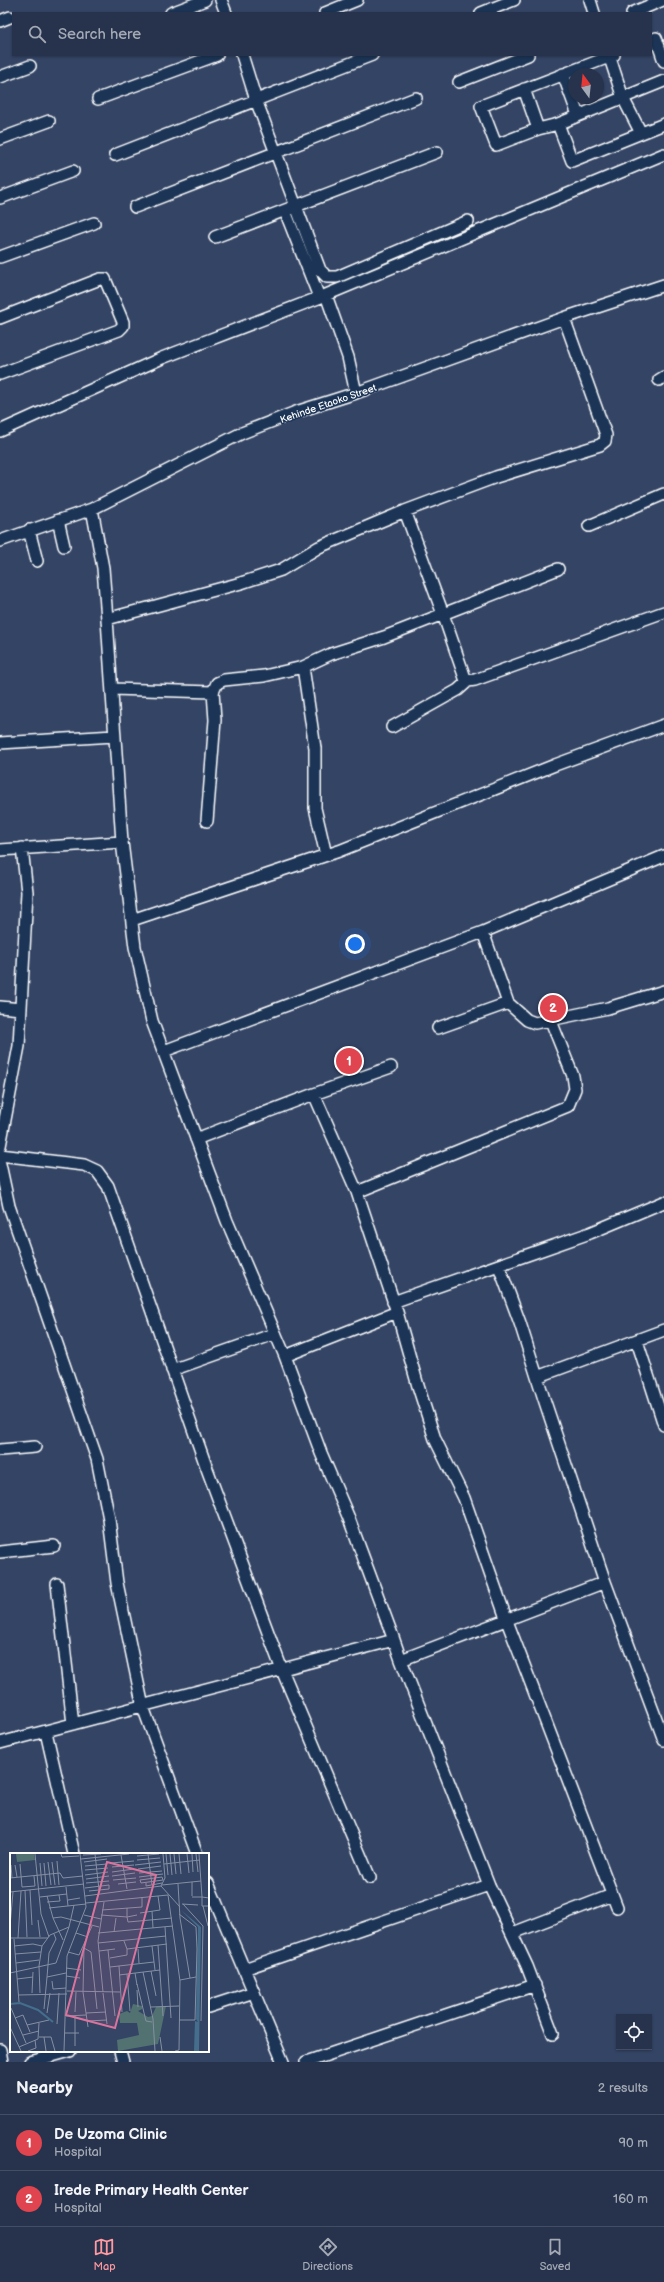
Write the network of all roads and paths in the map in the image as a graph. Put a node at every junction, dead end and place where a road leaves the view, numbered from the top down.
1 (205, 0) edge
2 (221, 0) edge
3 (357, 0) edge
4 (514, 0) edge
5 (590, 0) edge
6 (662, 0) edge
7 (174, 12) edge
8 (226, 12) edge
9 (327, 12) edge
10 (484, 12) edge
11 (594, 12) edge
12 (634, 12) edge
13 (657, 38) edge
14 (214, 56) edge
15 (242, 56) edge
16 (369, 56) edge
17 (525, 56) edge
18 (611, 56) edge
19 (664, 61) edge
20 (30, 66) dead end
21 (563, 74) junction
22 (0, 77) edge
23 (664, 81) edge
24 (459, 82) dead end
25 (524, 89) junction
26 (416, 98) dead end
27 (622, 98) junction
28 (98, 99) dead end
29 (256, 100) junction
30 (578, 115) junction
31 (49, 121) dead end
32 (558, 124) junction
33 (664, 124) edge
34 (538, 129) junction
35 (641, 132) junction
36 (0, 139) edge
37 (276, 152) junction
38 (436, 152) dead end
39 (664, 154) edge
40 (115, 155) dead end
41 (73, 171) dead end
42 (0, 198) edge
43 (298, 206) junction
44 (135, 207) dead end
45 (285, 211) junction
46 (468, 221) dead end
47 (94, 223) dead end
48 (215, 237) dead end
49 (0, 257) edge
50 (664, 285) edge
51 (323, 296) junction
52 (0, 318) edge
53 (564, 318) junction
54 (0, 374) edge
55 (356, 393) junction
56 (0, 431) edge
57 (664, 494) edge
58 (92, 508) junction
59 (405, 511) junction
60 (58, 520) junction
61 (589, 526) dead end
62 (29, 530) junction
63 (0, 541) edge
64 (64, 546) dead end
65 (37, 560) dead end
66 (558, 569) dead end
67 (664, 612) edge
68 (443, 614) junction
69 (108, 619) junction
70 (303, 667) junction
71 (468, 681) junction
72 (112, 689) junction
73 (213, 692) junction
74 (664, 725) edge
75 (392, 727) dead end
76 (114, 736) junction
77 (0, 743) edge
78 (207, 821) dead end
79 (122, 842) junction
80 (22, 848) junction
81 (0, 850) edge
82 (326, 855) junction
83 (664, 856) edge
84 (132, 920) junction
85 (483, 932) junction
86 (664, 991) edge
87 (508, 1004) junction
88 (0, 1008) edge
89 (21, 1009) junction
90 (551, 1021) junction
91 (438, 1028) dead end
92 (164, 1051) junction
93 (391, 1067) dead end
94 (314, 1094) junction
95 (196, 1139) junction
96 (0, 1146) edge
97 (0, 1156) edge
98 (0, 1164) edge
99 (357, 1192) junction
100 (664, 1202) edge
101 (499, 1266) junction
102 (395, 1307) junction
103 (664, 1330) edge
104 (274, 1334) junction
105 (637, 1341) junction
106 (284, 1356) junction
107 (172, 1370) junction
108 (537, 1377) junction
109 (664, 1425) edge
110 (35, 1448) dead end
111 (0, 1450) edge
112 (54, 1546) dead end
113 (0, 1552) edge
114 (606, 1582) junction
115 (57, 1584) dead end
116 (507, 1621) junction
117 (394, 1640) junction
118 (401, 1660) junction
119 (282, 1670) junction
120 (143, 1707) junction
121 (73, 1724) junction
122 (46, 1732) junction
123 (664, 1740) edge
124 (0, 1743) edge
125 (74, 1853) edge
126 (196, 1853) edge
127 (370, 1878) dead end
128 (490, 1885) junction
129 (209, 1886) edge
130 (612, 1895) junction
131 (617, 1907) dead end
132 (513, 1934) junction
133 (244, 1969) junction
134 (535, 1985) junction
135 (254, 1992) junction
136 (209, 2007) edge
137 (553, 2034) dead end
138 (0, 2050) edge
139 (66, 2052) edge
140 (120, 2052) edge
141 (2, 2062) edge
142 (30, 2062) edge
143 (123, 2062) edge
144 (284, 2062) edge
145 (306, 2062) edge

1 - 7 street
2 - 8 street
3 - 9 street
4 - 10 street
5 - 11 street
6 - 12 street
13 - 19 street
14 - 28 street
15 - 29 street
16 - 29 street
17 - 24 street
18 - 21 street
18 - 27 street
20 - 22 street
21 - 25 street
21 - 30 street
23 - 27 street
25 - 34 street
25 - 34 street
26 - 37 street
27 - 30 street
27 - 35 street
29 - 37 street
29 - 40 street
30 - 32 street
31 - 36 street
32 - 34 street
32 - 35 street
33 - 35 street
37 - 43 street
37 - 44 street
38 - 43 street
39 - 51 street
41 - 42 street
43 - 45 street
43 - 46 street
45 - 48 street
45 - 51 street
47 - 49 street
50 - 53 street, Kehinde Etaoko Street
51 - 55 street
51 - 56 street
52 - 54 street
53 - 55 street, Kehinde Etaoko Street
53 - 59 street
55 - 58 street, Kehinde Etaoko Street
57 - 61 street
58 - 60 street, Kehinde Etaoko Street
58 - 69 street
59 - 68 street
59 - 69 street
60 - 62 street, Kehinde Etaoko Street
60 - 64 street
62 - 63 street, Kehinde Etaoko Street
62 - 65 street
66 - 68 street
67 - 71 street
68 - 70 street
68 - 71 street
69 - 72 street
70 - 73 street
70 - 82 street
71 - 75 street
72 - 73 street
72 - 76 street
73 - 78 street
74 - 82 street
76 - 77 street
76 - 79 street
79 - 80 street
79 - 84 street
80 - 81 street
80 - 89 street
82 - 84 street
83 - 85 street
84 - 92 street
85 - 87 street
85 - 92 street
86 - 90 street
87 - 90 street
87 - 91 street
88 - 89 street
89 - 96 street
90 - 99 street
92 - 95 street
93 - 94 street
94 - 95 street
94 - 99 street
95 - 104 street
97 - 107 street
98 - 120 street
99 - 102 street
100 - 101 street
101 - 102 street
101 - 108 street
102 - 106 street
102 - 116 street
103 - 105 street
104 - 106 street
104 - 107 street
105 - 108 street
105 - 109 street
106 - 117 street
107 - 119 street
108 - 114 street
110 - 111 street
112 - 113 street
114 - 116 street
114 - 123 street
115 - 121 street
116 - 118 street
116 - 130 street
117 - 118 street
117 - 119 street
118 - 128 street
119 - 120 street
119 - 127 street
120 - 121 street
120 - 126 street
121 - 122 street
122 - 124 street
122 - 125 street
128 - 132 street
128 - 133 street
129 - 133 street
130 - 131 street
130 - 132 street
132 - 134 street
133 - 135 street
134 - 137 street
134 - 145 street
135 - 136 street
135 - 144 street
138 - 141 street
139 - 142 street
140 - 143 street

